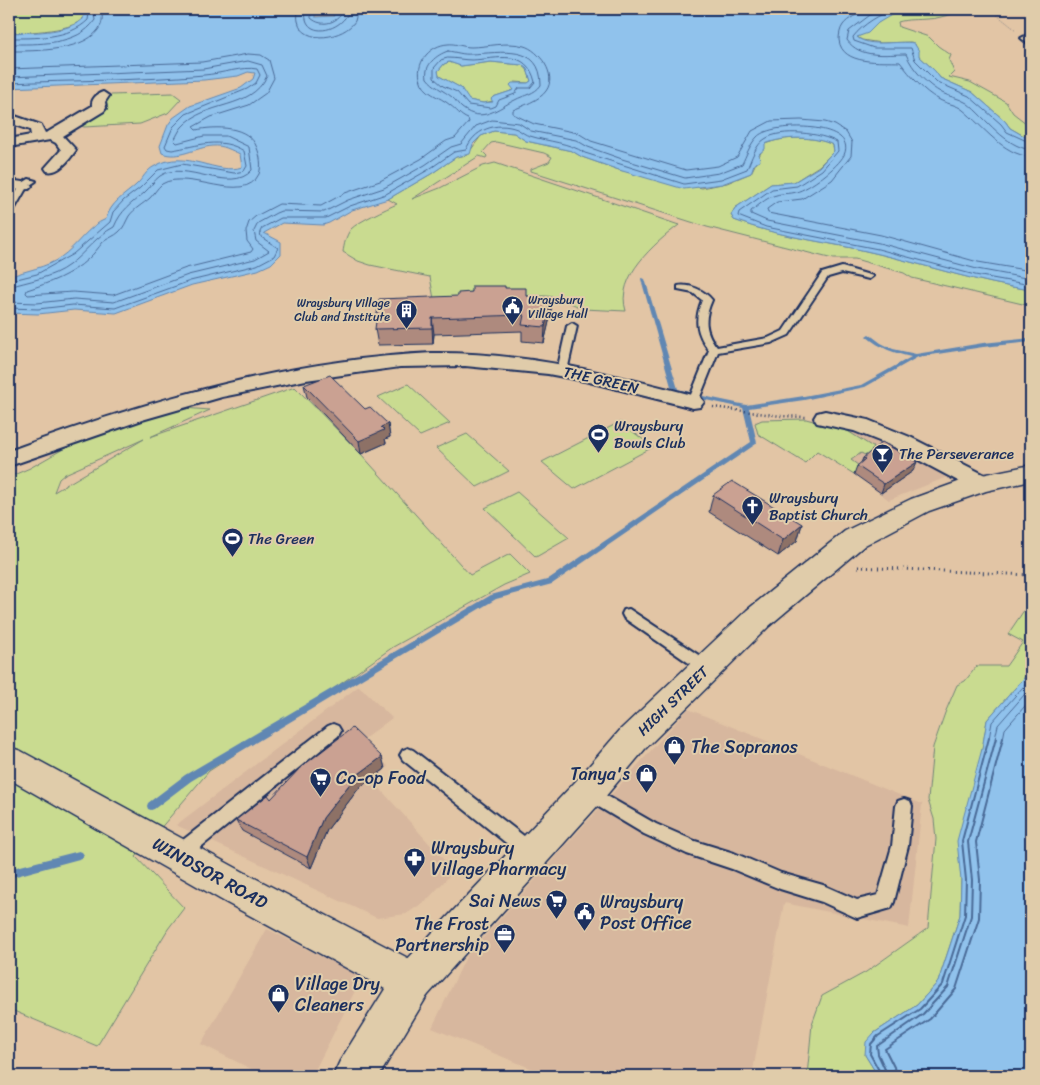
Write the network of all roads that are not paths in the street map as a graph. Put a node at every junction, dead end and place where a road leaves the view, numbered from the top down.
1 (97, 99) dead end
2 (9, 118) edge
3 (45, 137) junction
4 (9, 143) edge
5 (52, 168) dead end
6 (21, 184) edge
7 (12, 206) dead end
8 (869, 276) dead end
9 (681, 288) dead end
10 (572, 326) dead end
11 (714, 350) junction
12 (562, 371) junction
13 (693, 402) joint
14 (825, 418) road end
15 (12, 452) edge
16 (1031, 473) edge
17 (981, 483) junction
18 (629, 614) dead end
19 (707, 668) junction
20 (333, 732) dead end
21 (408, 754) dead end
22 (9, 762) edge
23 (588, 792) junction
24 (904, 806) dead end
25 (532, 853) junction
26 (178, 855) junction
27 (413, 982) junction
28 (355, 1076) edge

1 - 3 street
2 - 3 street
3 - 4 street
3 - 5 street
6 - 7 lane
8 - 11 lane
9 - 11 lane
10 - 12 lane
11 - 13 lane
12 - 13 street, THE GREEN
12 - 15 street, THE GREEN
14 - 17 street
16 - 17 street, HIGH STREET
17 - 19 street, HIGH STREET
18 - 19 lane
19 - 23 street, HIGH STREET
20 - 26 lane
21 - 25 lane
22 - 26 street, WINDSOR ROAD
23 - 24 lane
23 - 25 street, HIGH STREET
25 - 27 street, HIGH STREET
26 - 27 street, WINDSOR ROAD
27 - 28 street, HIGH STREET

